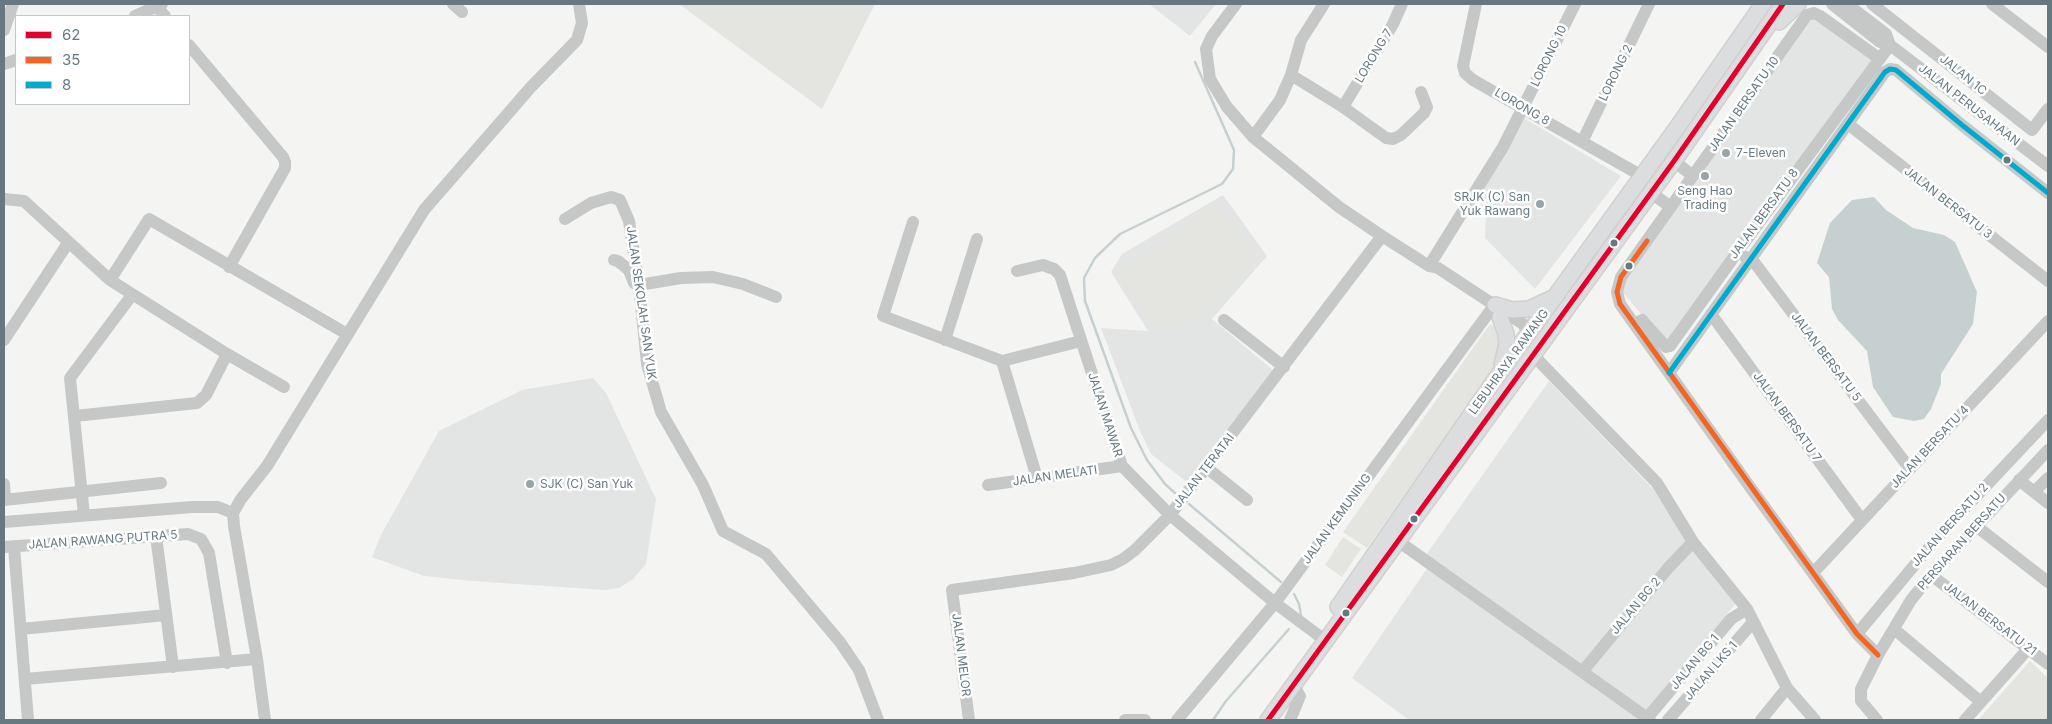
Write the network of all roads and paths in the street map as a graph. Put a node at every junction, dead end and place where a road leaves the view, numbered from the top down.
1 (13, 4) edge
2 (579, 4) edge
3 (1236, 4) edge
4 (1324, 4) edge
5 (1402, 4) edge
6 (1476, 4) edge
7 (1575, 4) edge
8 (1649, 4) edge
9 (1763, 4) edge
10 (1783, 4) edge
11 (1798, 4) edge
12 (1832, 4) edge
13 (1847, 4) edge
14 (1872, 4) edge
15 (1992, 4) edge
16 (161, 9) edge
17 (139, 15) edge
18 (4, 30) edge
19 (1759, 40) junction
20 (1890, 45) junction
21 (190, 46) edge
22 (2048, 47) edge
23 (1880, 59) junction
24 (1291, 74) junction
25 (1421, 92) dead end
26 (1343, 107) junction
27 (1523, 108) junction
28 (2048, 109) edge
29 (1848, 124) junction
30 (1253, 137) junction
31 (1582, 142) junction
32 (2046, 160) edge
33 (1674, 161) junction
34 (1642, 176) junction
35 (1693, 176) junction
36 (1651, 193) junction
37 (2048, 193) edge
38 (4, 200) edge
39 (1671, 207) junction
40 (565, 220) dead end
41 (913, 222) dead end
42 (1382, 236) junction
43 (977, 239) dead end
44 (68, 243) junction
45 (1736, 254) junction
46 (1751, 258) junction
47 (614, 260) dead end
48 (1429, 266) junction
49 (229, 267) junction
50 (1017, 271) dead end
51 (110, 280) junction
52 (2048, 281) edge
53 (639, 288) junction
54 (132, 295) junction
55 (776, 297) dead end
56 (1556, 297) junction
57 (1495, 311) junction
58 (1711, 314) junction
59 (1224, 320) dead end
60 (2048, 321) edge
61 (1634, 324) junction
62 (1551, 331) junction
63 (348, 334) junction
64 (1529, 334) junction
65 (4, 340) edge
66 (945, 340) junction
67 (1081, 341) junction
68 (227, 354) junction
69 (1529, 360) junction
70 (1002, 361) junction
71 (1284, 367) junction
72 (1669, 373) junction
73 (1499, 374) junction
74 (284, 388) dead end
75 (75, 416) junction
76 (2048, 420) edge
77 (2048, 450) edge
78 (1122, 466) junction
79 (1206, 468) junction
80 (1910, 469) junction
81 (1037, 478) junction
82 (2048, 478) edge
83 (2019, 480) junction
84 (161, 482) dead end
85 (4, 484) edge
86 (988, 485) dead end
87 (82, 491) junction
88 (2034, 492) junction
89 (4, 500) edge
90 (1247, 500) dead end
91 (2048, 503) edge
92 (234, 513) junction
93 (84, 515) junction
94 (1170, 515) junction
95 (1862, 520) junction
96 (4, 522) edge
97 (1976, 526) junction
98 (156, 536) junction
99 (1398, 541) junction
100 (1693, 542) junction
101 (9, 547) edge
102 (1812, 574) junction
103 (1931, 574) junction
104 (2048, 582) edge
105 (952, 590) joint
106 (1275, 603) junction
107 (1747, 609) junction
108 (166, 616) junction
109 (1753, 622) junction
110 (21, 629) junction
111 (1894, 630) junction
112 (1857, 634) junction
113 (1318, 635) junction
114 (2028, 649) junction
115 (1878, 656) junction
116 (257, 660) junction
117 (227, 662) junction
118 (2048, 664) edge
119 (172, 667) junction
120 (1582, 672) junction
121 (25, 680) junction
122 (1294, 686) junction
123 (1787, 688) junction
124 (1980, 702) junction
125 (1648, 719) edge
126 (28, 720) edge
127 (266, 720) edge
128 (878, 720) edge
129 (969, 720) edge
130 (1125, 720) edge
131 (1145, 720) edge
132 (1177, 720) edge
133 (1257, 720) edge
134 (1268, 720) edge
135 (1290, 720) edge
136 (1668, 720) edge
137 (1761, 720) edge
138 (1815, 720) edge
139 (1877, 720) edge
140 (1964, 720) edge

1 - 18 street
2 - 63 street
3 - 30 street
4 - 24 street
5 - 26 street, LORONG 7
6 - 27 street, LORONG 8
7 - 27 street, LORONG 10
8 - 31 street, LORONG 2
9 - 34 main road, LEBUHRAYA RAWANG
10 - 19 main road, LEBUHRAYA RAWANG
11 - 19 main road
12 - 20 street, JALAN PERUSAHAAN
13 - 20 street, JALAN PERUSAHAAN
14 - 28 street, JALAN 1C
15 - 22 street
16 - 17 street
19 - 33 main road, LEBUHRAYA RAWANG
20 - 23 street, JALAN BERSATU 8
20 - 32 street, JALAN PERUSAHAAN
21 - 49 street
23 - 35 street, JALAN BERSATU 10
23 - 45 street, JALAN BERSATU 8
24 - 26 street
24 - 30 street
25 - 26 street
27 - 31 street, LORONG 8
27 - 48 street, LORONG 10
29 - 37 street
29 - 46 street
29 - 52 street, JALAN BERSATU 3
30 - 42 street
31 - 34 street, LORONG 8
33 - 35 street
33 - 36 main road, LEBUHRAYA RAWANG
34 - 56 main road, LEBUHRAYA RAWANG
35 - 39 street, JALAN BERSATU 10
36 - 39 street
36 - 62 main road, LEBUHRAYA RAWANG
38 - 44 street
39 - 61 street, JALAN BERSATU 10
40 - 53 street, JALAN SEKOLAH SAN YUK
41 - 66 street
42 - 48 street
42 - 71 street, JALAN TERATAI
43 - 66 street
44 - 51 street
44 - 65 street
45 - 46 street
45 - 61 street, JALAN BERSATU 8
46 - 58 street
46 - 80 street, JALAN BERSATU 5
47 - 53 street
48 - 57 street
49 - 51 street
49 - 63 street
50 - 67 street, JALAN MAWAR
51 - 54 street
53 - 55 street
53 - 128 street, JALAN SEKOLAH SAN YUK
54 - 68 street
54 - 75 street
56 - 57 main road
56 - 64 main road, LEBUHRAYA RAWANG
57 - 64 street
57 - 73 main road
57 - 106 street, JALAN KEMUNING
58 - 72 street
58 - 95 street, JALAN BERSATU 7
59 - 71 street
60 - 80 street, JALAN BERSATU 4
61 - 72 street
62 - 64 main road
62 - 69 main road, LEBUHRAYA RAWANG
63 - 92 street
64 - 69 main road
64 - 73 main road, LEBUHRAYA RAWANG
66 - 70 street
67 - 70 street
67 - 78 street, JALAN MAWAR
68 - 74 street
68 - 75 street
69 - 99 main road, LEBUHRAYA RAWANG
69 - 100 street
70 - 81 street
71 - 79 street, JALAN TERATAI
72 - 102 street
73 - 113 main road, LEBUHRAYA RAWANG
75 - 87 street
76 - 112 street, JALAN BERSATU 2
77 - 83 street, PERSIARAN BERSATU
78 - 81 street, JALAN MELATI
78 - 94 street, JALAN MAWAR
79 - 90 street
79 - 94 street, JALAN TERATAI
80 - 95 street, JALAN BERSATU 4
81 - 86 street, JALAN MELATI
82 - 88 street
83 - 88 street
83 - 97 street, PERSIARAN BERSATU
84 - 87 street
85 - 89 street
87 - 89 street
87 - 93 street
88 - 91 street
92 - 93 street
92 - 116 street
93 - 96 street
94 - 105 street, JALAN TERATAI
94 - 106 street, JALAN MAWAR
95 - 102 street, JALAN BERSATU 4
97 - 103 street, PERSIARAN BERSATU
97 - 104 street
98 - 101 street, JALAN RAWANG PUTRA 5
98 - 108 street
98 - 117 street, JALAN RAWANG PUTRA 5
99 - 120 street
99 - 122 main road, LEBUHRAYA RAWANG
100 - 107 street
100 - 120 street, JALAN BG 2
101 - 110 street
102 - 112 street
103 - 111 street, PERSIARAN BERSATU
103 - 114 street, JALAN BERSATU 21
105 - 129 street, JALAN MELOR
106 - 113 street, JALAN MAWAR
106 - 132 street, JALAN KEMUNING
107 - 109 street
107 - 125 street, JALAN BG 1
108 - 110 street
108 - 119 street
109 - 123 street
109 - 136 street, JALAN LKS 1
110 - 121 street
111 - 115 street, PERSIARAN BERSATU
111 - 124 street
112 - 115 street
113 - 133 main road, LEBUHRAYA RAWANG
114 - 118 street, JALAN BERSATU 21
114 - 124 street
115 - 139 street, PERSIARAN BERSATU
116 - 117 street
116 - 127 street
117 - 119 street
119 - 121 street
120 - 125 street
121 - 126 street
122 - 134 main road, LEBUHRAYA RAWANG
122 - 135 street
123 - 137 street
123 - 138 street
124 - 140 street
130 - 131 street

